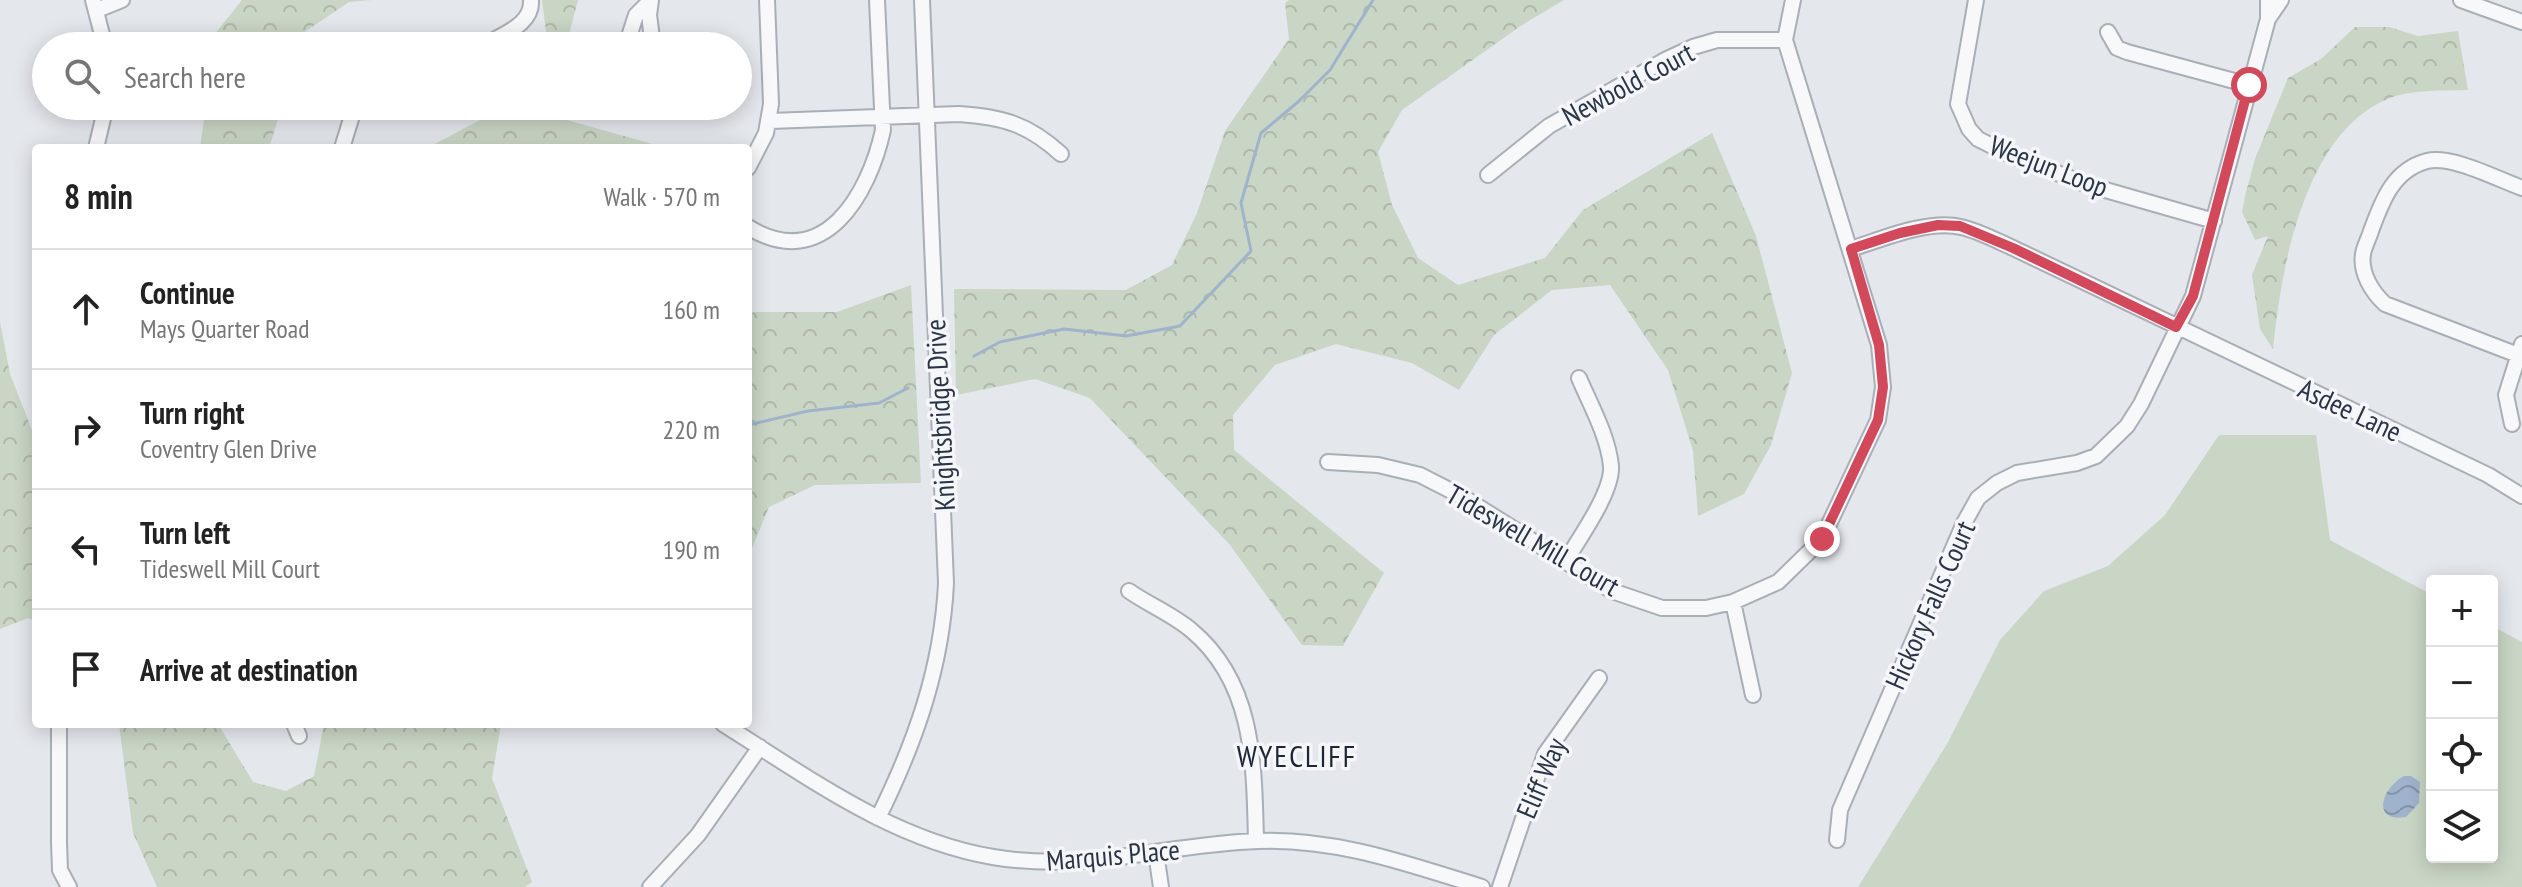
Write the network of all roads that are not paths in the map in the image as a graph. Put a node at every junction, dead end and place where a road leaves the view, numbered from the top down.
1 (122, 0) edge
2 (531, 0) edge
3 (767, 0) edge
4 (877, 0) edge
5 (922, 0) edge
6 (1793, 0) edge
7 (1976, 0) edge
8 (2268, 0) edge
9 (2281, 0) edge
10 (2461, 0) edge
11 (650, 1) edge
12 (2480, 2) edge
13 (95, 5) edge
14 (2268, 19) junction
15 (2522, 22) edge
16 (102, 32) edge
17 (507, 32) edge
18 (631, 32) edge
19 (652, 32) edge
20 (2108, 32) dead end
21 (1785, 40) junction
22 (2249, 85) junction
23 (927, 115) junction
24 (882, 118) junction
25 (103, 120) edge
26 (351, 120) edge
27 (770, 121) junction
28 (97, 144) edge
29 (343, 144) edge
30 (1061, 154) dead end
31 (752, 159) edge
32 (1488, 175) dead end
33 (2522, 188) edge
34 (2214, 221) junction
35 (752, 229) edge
36 (1851, 249) junction
37 (2176, 327) junction
38 (2520, 350) edge
39 (1579, 378) dead end
40 (2512, 424) dead end
41 (1328, 462) dead end
42 (2522, 496) edge
43 (1565, 562) junction
44 (1129, 591) dead end
45 (1733, 602) junction
46 (1599, 678) dead end
47 (1753, 695) dead end
48 (59, 728) edge
49 (729, 728) edge
50 (760, 747) junction
51 (878, 818) junction
52 (1837, 840) dead end
53 (1256, 841) junction
54 (1156, 853) junction
55 (69, 887) edge
56 (650, 887) edge
57 (1161, 887) edge
58 (1482, 887) edge
59 (1500, 887) edge

1 - 13 street
2 - 17 street
3 - 27 street
4 - 24 street
5 - 23 street, Knightsbridge Drive
6 - 21 street, Tideswell Mill Court
7 - 34 street, Weejun Loop
8 - 14 street
9 - 14 street
10 - 12 street
11 - 18 street
11 - 19 street
12 - 15 street
13 - 16 street
14 - 22 street, Hickory Falls Court
20 - 22 street
21 - 32 street, Newbold Court
21 - 36 street, Tideswell Mill Court
22 - 34 street, Hickory Falls Court
23 - 24 street
23 - 30 street
23 - 51 street, Knightsbridge Drive
24 - 27 street
24 - 35 street
25 - 28 street
26 - 29 street
27 - 31 street
33 - 38 street
34 - 37 street, Hickory Falls Court
36 - 37 street, Asdee Lane
36 - 45 street, Tideswell Mill Court
37 - 42 street, Asdee Lane
37 - 52 street, Hickory Falls Court
38 - 40 street
39 - 43 street
41 - 43 street, Tideswell Mill Court
43 - 45 street, Tideswell Mill Court
44 - 53 street
45 - 47 street
46 - 59 street, Eliff Way
48 - 55 street
49 - 50 street, Marquis Place
50 - 51 street, Marquis Place
50 - 56 street
51 - 54 street, Marquis Place
53 - 54 street, Marquis Place
53 - 58 street, Marquis Place
54 - 57 street

